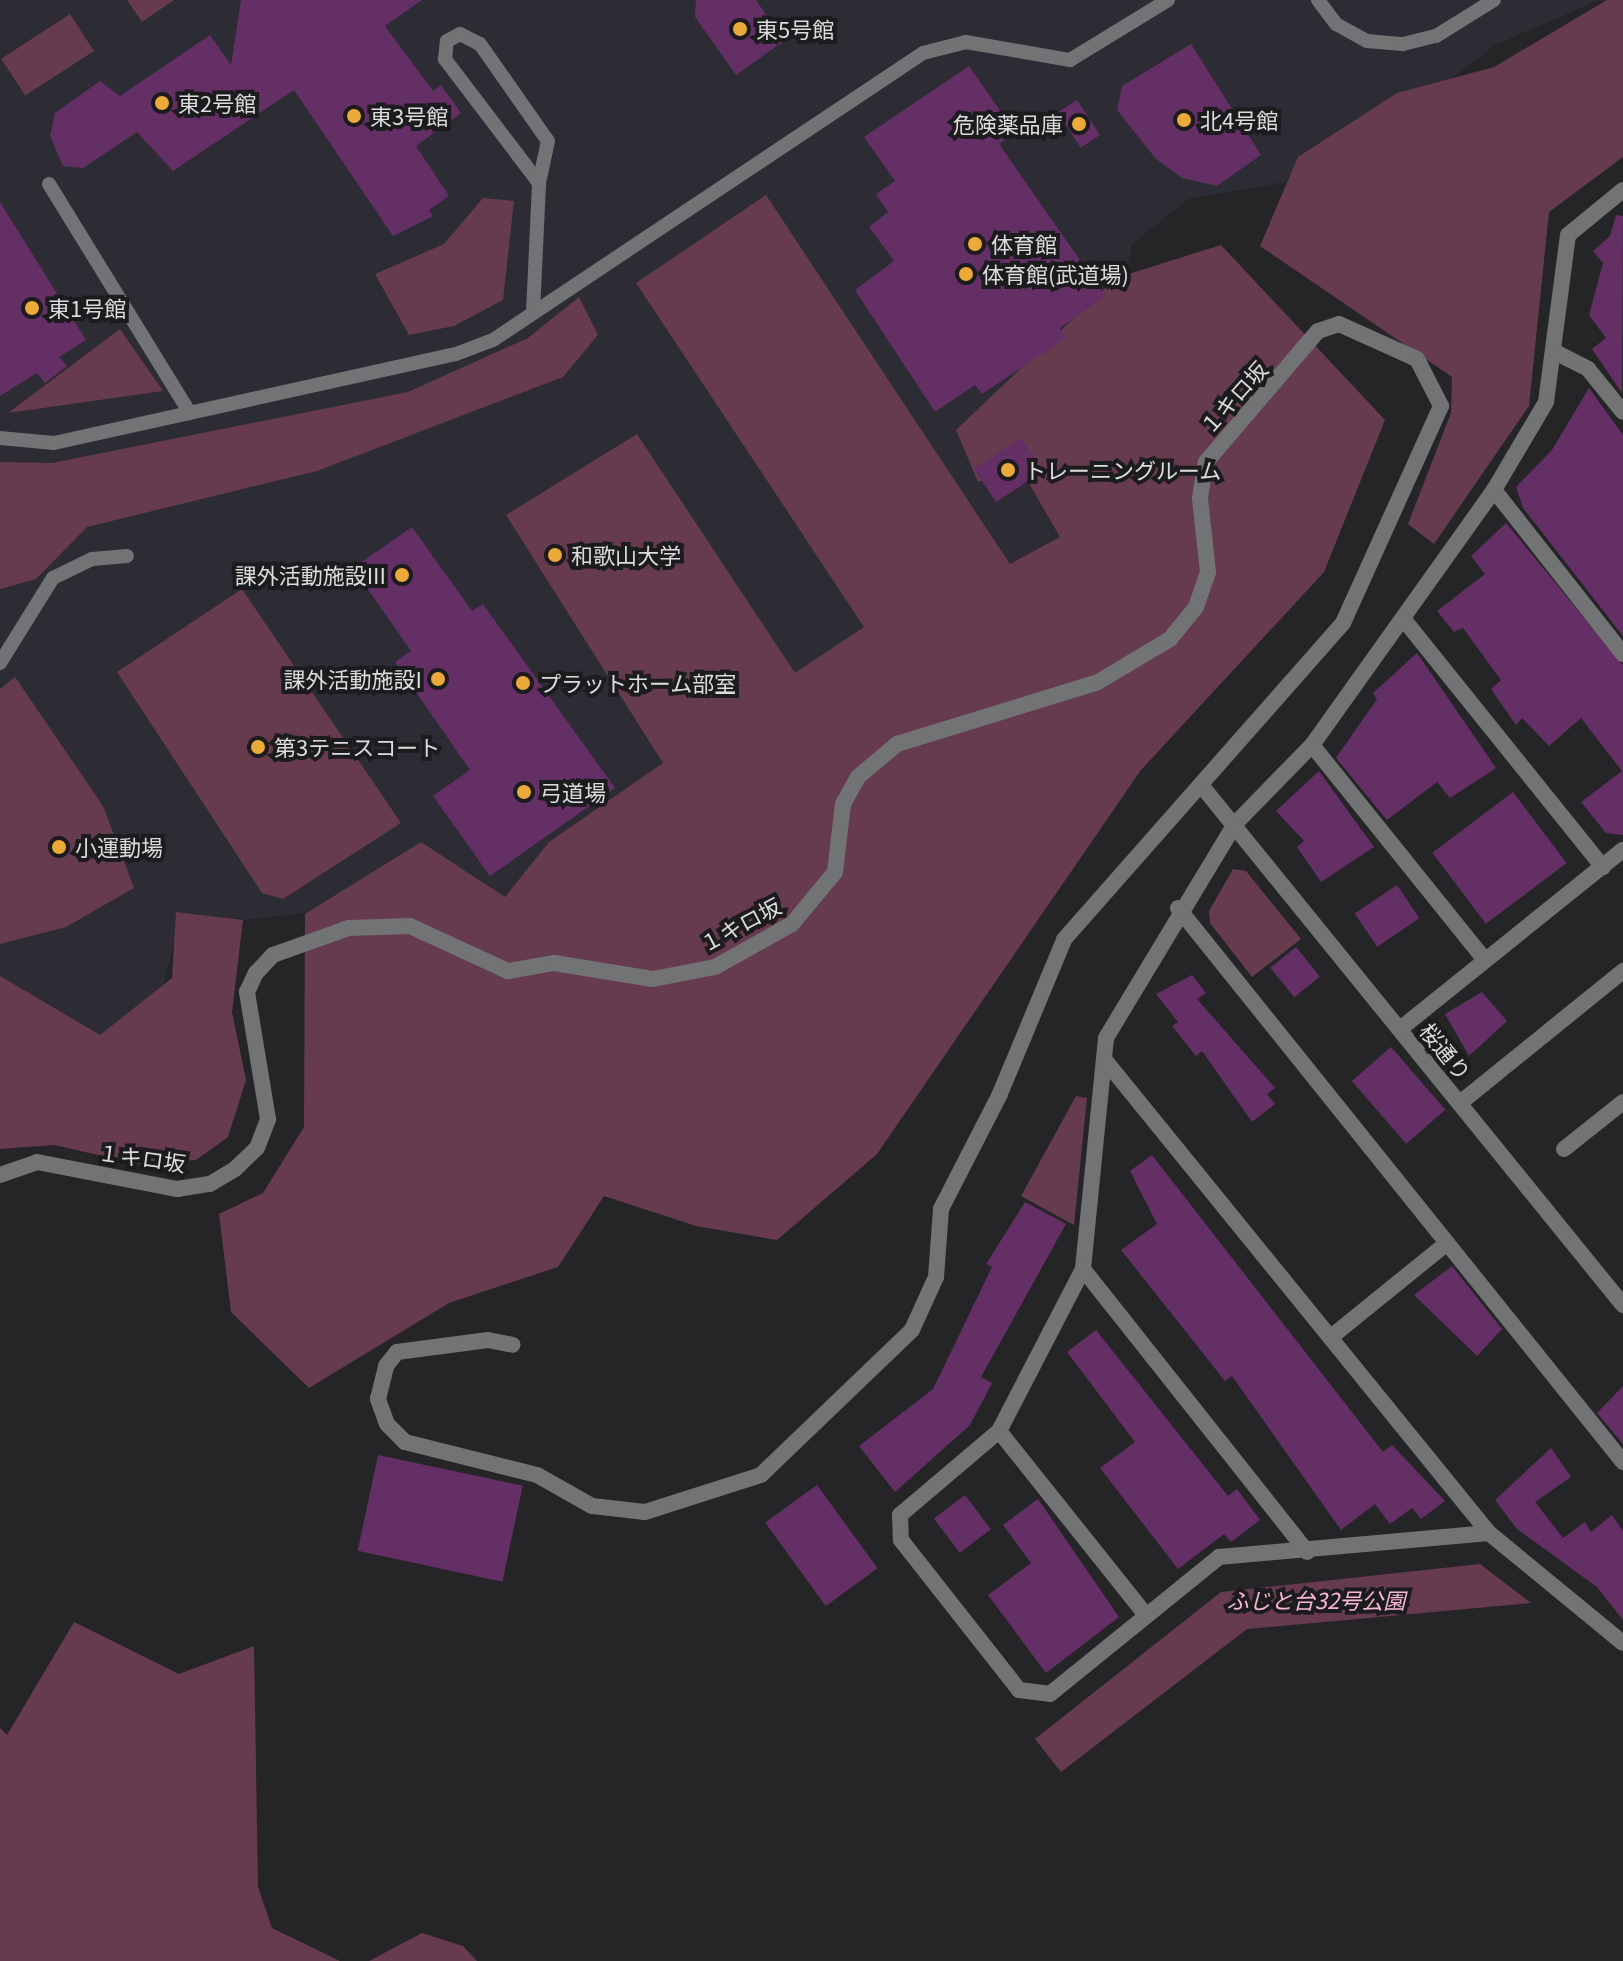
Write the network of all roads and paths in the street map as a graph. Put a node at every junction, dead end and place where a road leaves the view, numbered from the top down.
1 (1168, 0) edge
2 (1318, 0) edge
3 (1494, 0) edge
4 (539, 183) junction
5 (49, 184) dead end
6 (1623, 190) edge
7 (533, 312) junction
8 (1557, 353) junction
9 (1623, 412) edge
10 (190, 413) junction
11 (0, 438) edge
12 (1494, 490) junction
13 (127, 556) dead end
14 (1405, 621) junction
15 (1623, 654) edge
16 (0, 663) edge
17 (1312, 745) junction
18 (1201, 785) junction
19 (1235, 824) junction
20 (1623, 850) edge
21 (1603, 867) junction
22 (1178, 908) junction
23 (1485, 960) junction
24 (1623, 971) edge
25 (1400, 1029) junction
26 (1104, 1059) junction
27 (1623, 1102) edge
28 (1460, 1103) junction
29 (1564, 1149) dead end
30 (0, 1175) edge
31 (1447, 1243) junction
32 (1083, 1269) junction
33 (1623, 1305) edge
34 (1331, 1337) junction
35 (513, 1345) dead end
36 (999, 1431) junction
37 (1623, 1462) edge
38 (1489, 1533) junction
39 (1307, 1552) junction
40 (1146, 1615) junction
41 (1623, 1643) edge

1 - 7 lane
2 - 3 lane
4 - 4 lane
4 - 7 lane
5 - 10 lane
6 - 8 street
7 - 10 lane
8 - 9 street
8 - 12 street
10 - 11 lane
12 - 14 street
12 - 15 street
13 - 16 lane
14 - 17 street
14 - 21 street
17 - 19 street
17 - 23 street
18 - 19 street, 桜通り
18 - 30 street, １キロ坂
18 - 35 street, １キロ坂
19 - 22 street
19 - 25 street, 桜通り
20 - 21 street
21 - 23 street
22 - 26 street
22 - 31 street
23 - 25 street
24 - 28 street
25 - 28 street, 桜通り
26 - 32 street
26 - 34 street
27 - 29 street
28 - 33 street, 桜通り
31 - 34 street
31 - 37 street
32 - 36 street
32 - 39 street
34 - 38 street
36 - 40 street
36 - 40 street
38 - 39 street
38 - 41 street
39 - 40 street

